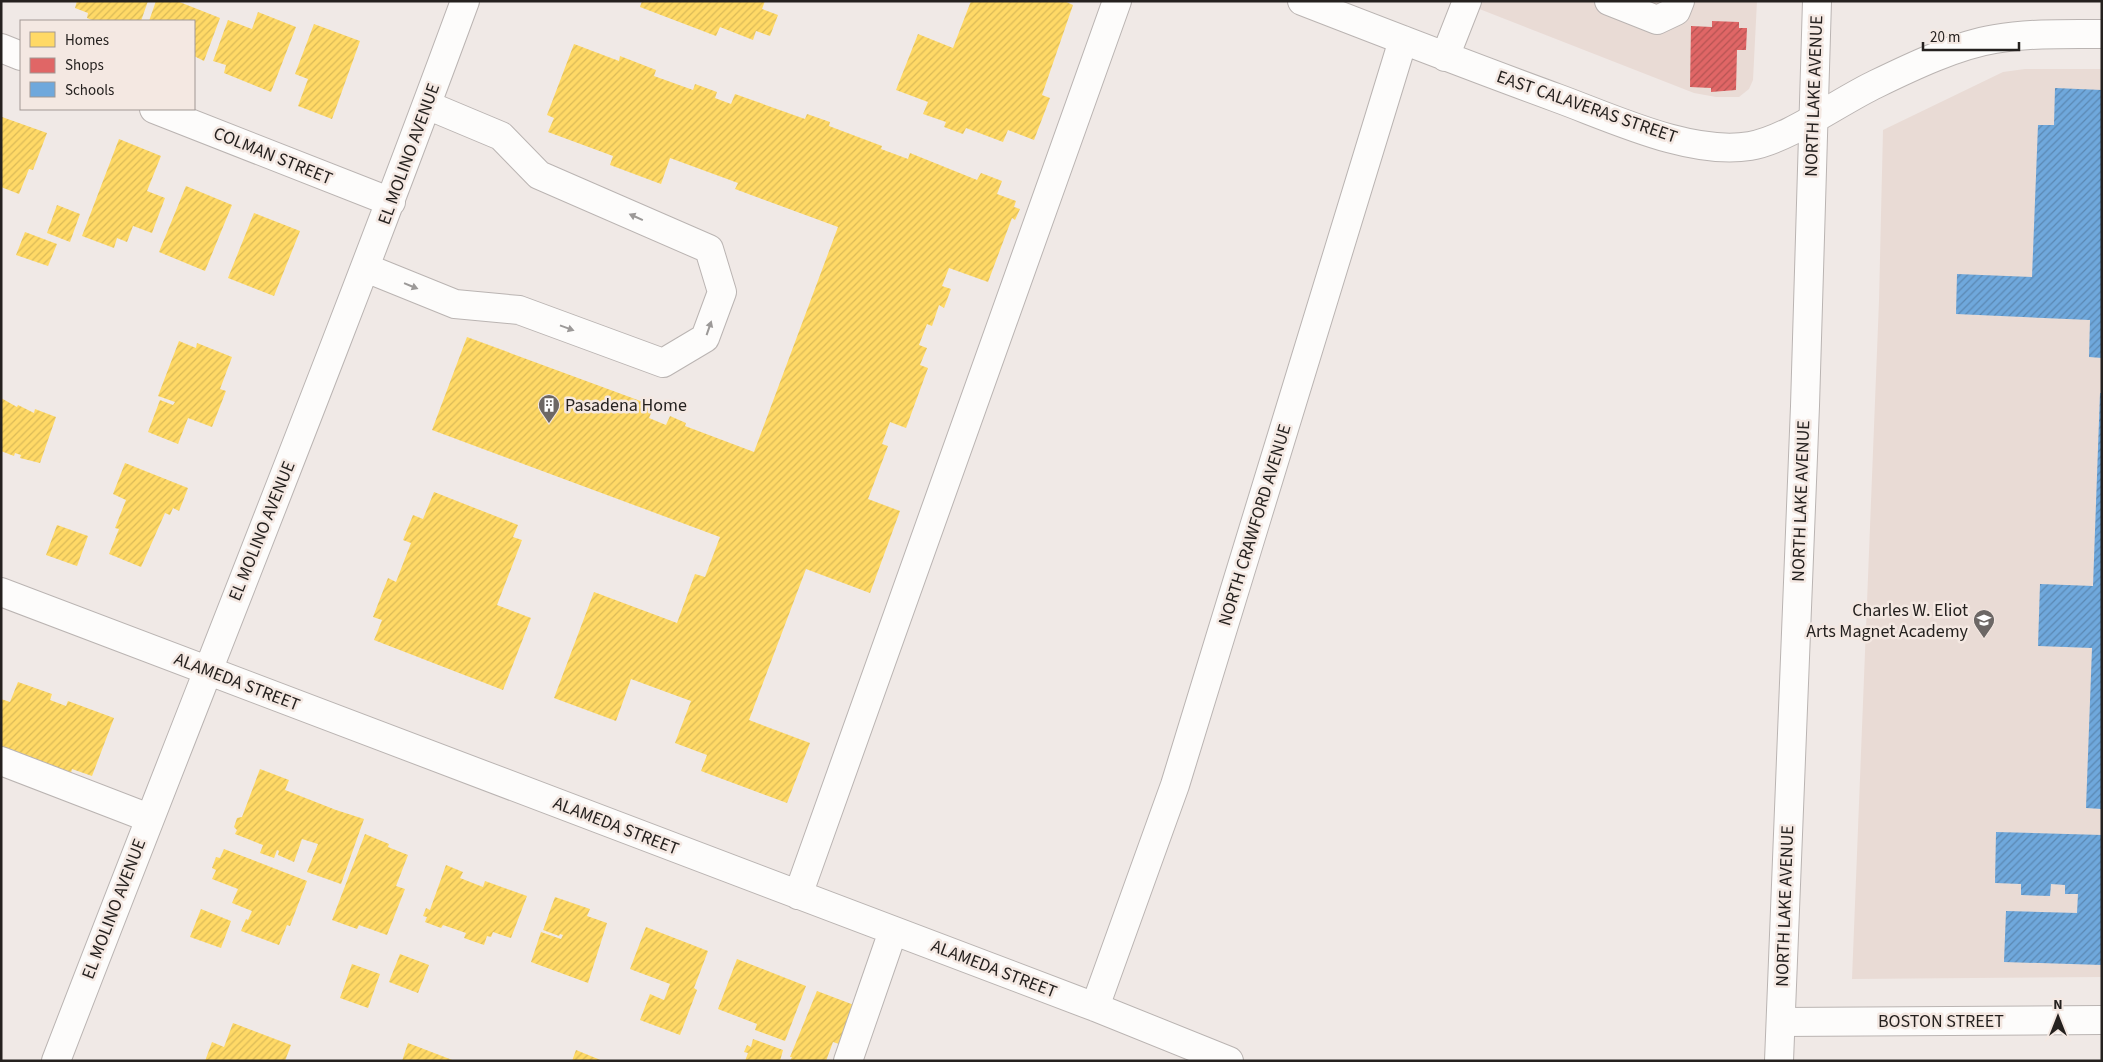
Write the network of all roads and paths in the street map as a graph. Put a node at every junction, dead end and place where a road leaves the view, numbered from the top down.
1 (465, 1) edge
2 (1467, 1) edge
3 (1609, 1) edge
4 (1680, 1) edge
5 (1817, 1) edge
6 (1312, 3) edge
7 (1115, 7) edge
8 (2102, 34) edge
9 (1402, 40) junction
10 (1, 48) edge
11 (20, 56) edge
12 (1445, 57) junction
13 (426, 105) junction
14 (157, 110) edge
15 (1812, 118) junction
16 (391, 202) junction
17 (366, 268) junction
18 (1, 592) edge
19 (206, 671) junction
20 (1, 761) edge
21 (149, 818) junction
22 (798, 895) junction
23 (893, 931) junction
24 (1094, 1007) junction
25 (2102, 1020) edge
26 (1781, 1022) junction
27 (56, 1061) edge
28 (848, 1061) edge
29 (1230, 1061) edge
30 (1779, 1061) edge

1 - 13 street, EL MOLINO AVENUE
2 - 12 street
3 - 4 street
5 - 15 street, NORTH LAKE AVENUE
6 - 9 street, EAST CALAVERAS STREET
7 - 22 street
8 - 15 street, EAST CALAVERAS STREET
9 - 12 street, EAST CALAVERAS STREET
9 - 24 street, NORTH CRAWFORD AVENUE
10 - 11 street
12 - 15 street, EAST CALAVERAS STREET
13 - 16 street, EL MOLINO AVENUE
17 -> 13 street
14 - 16 street, COLMAN STREET
15 - 26 street, NORTH LAKE AVENUE
16 - 17 street, EL MOLINO AVENUE
17 - 19 street, EL MOLINO AVENUE
18 - 19 street, ALAMEDA STREET
19 - 21 street, EL MOLINO AVENUE
19 - 22 street, ALAMEDA STREET
20 - 21 street
21 - 27 street, EL MOLINO AVENUE
22 - 23 street, ALAMEDA STREET
23 - 24 street, ALAMEDA STREET
23 - 28 street
24 - 29 street, ALAMEDA STREET
25 - 26 street, BOSTON STREET
26 - 30 street, NORTH LAKE AVENUE

